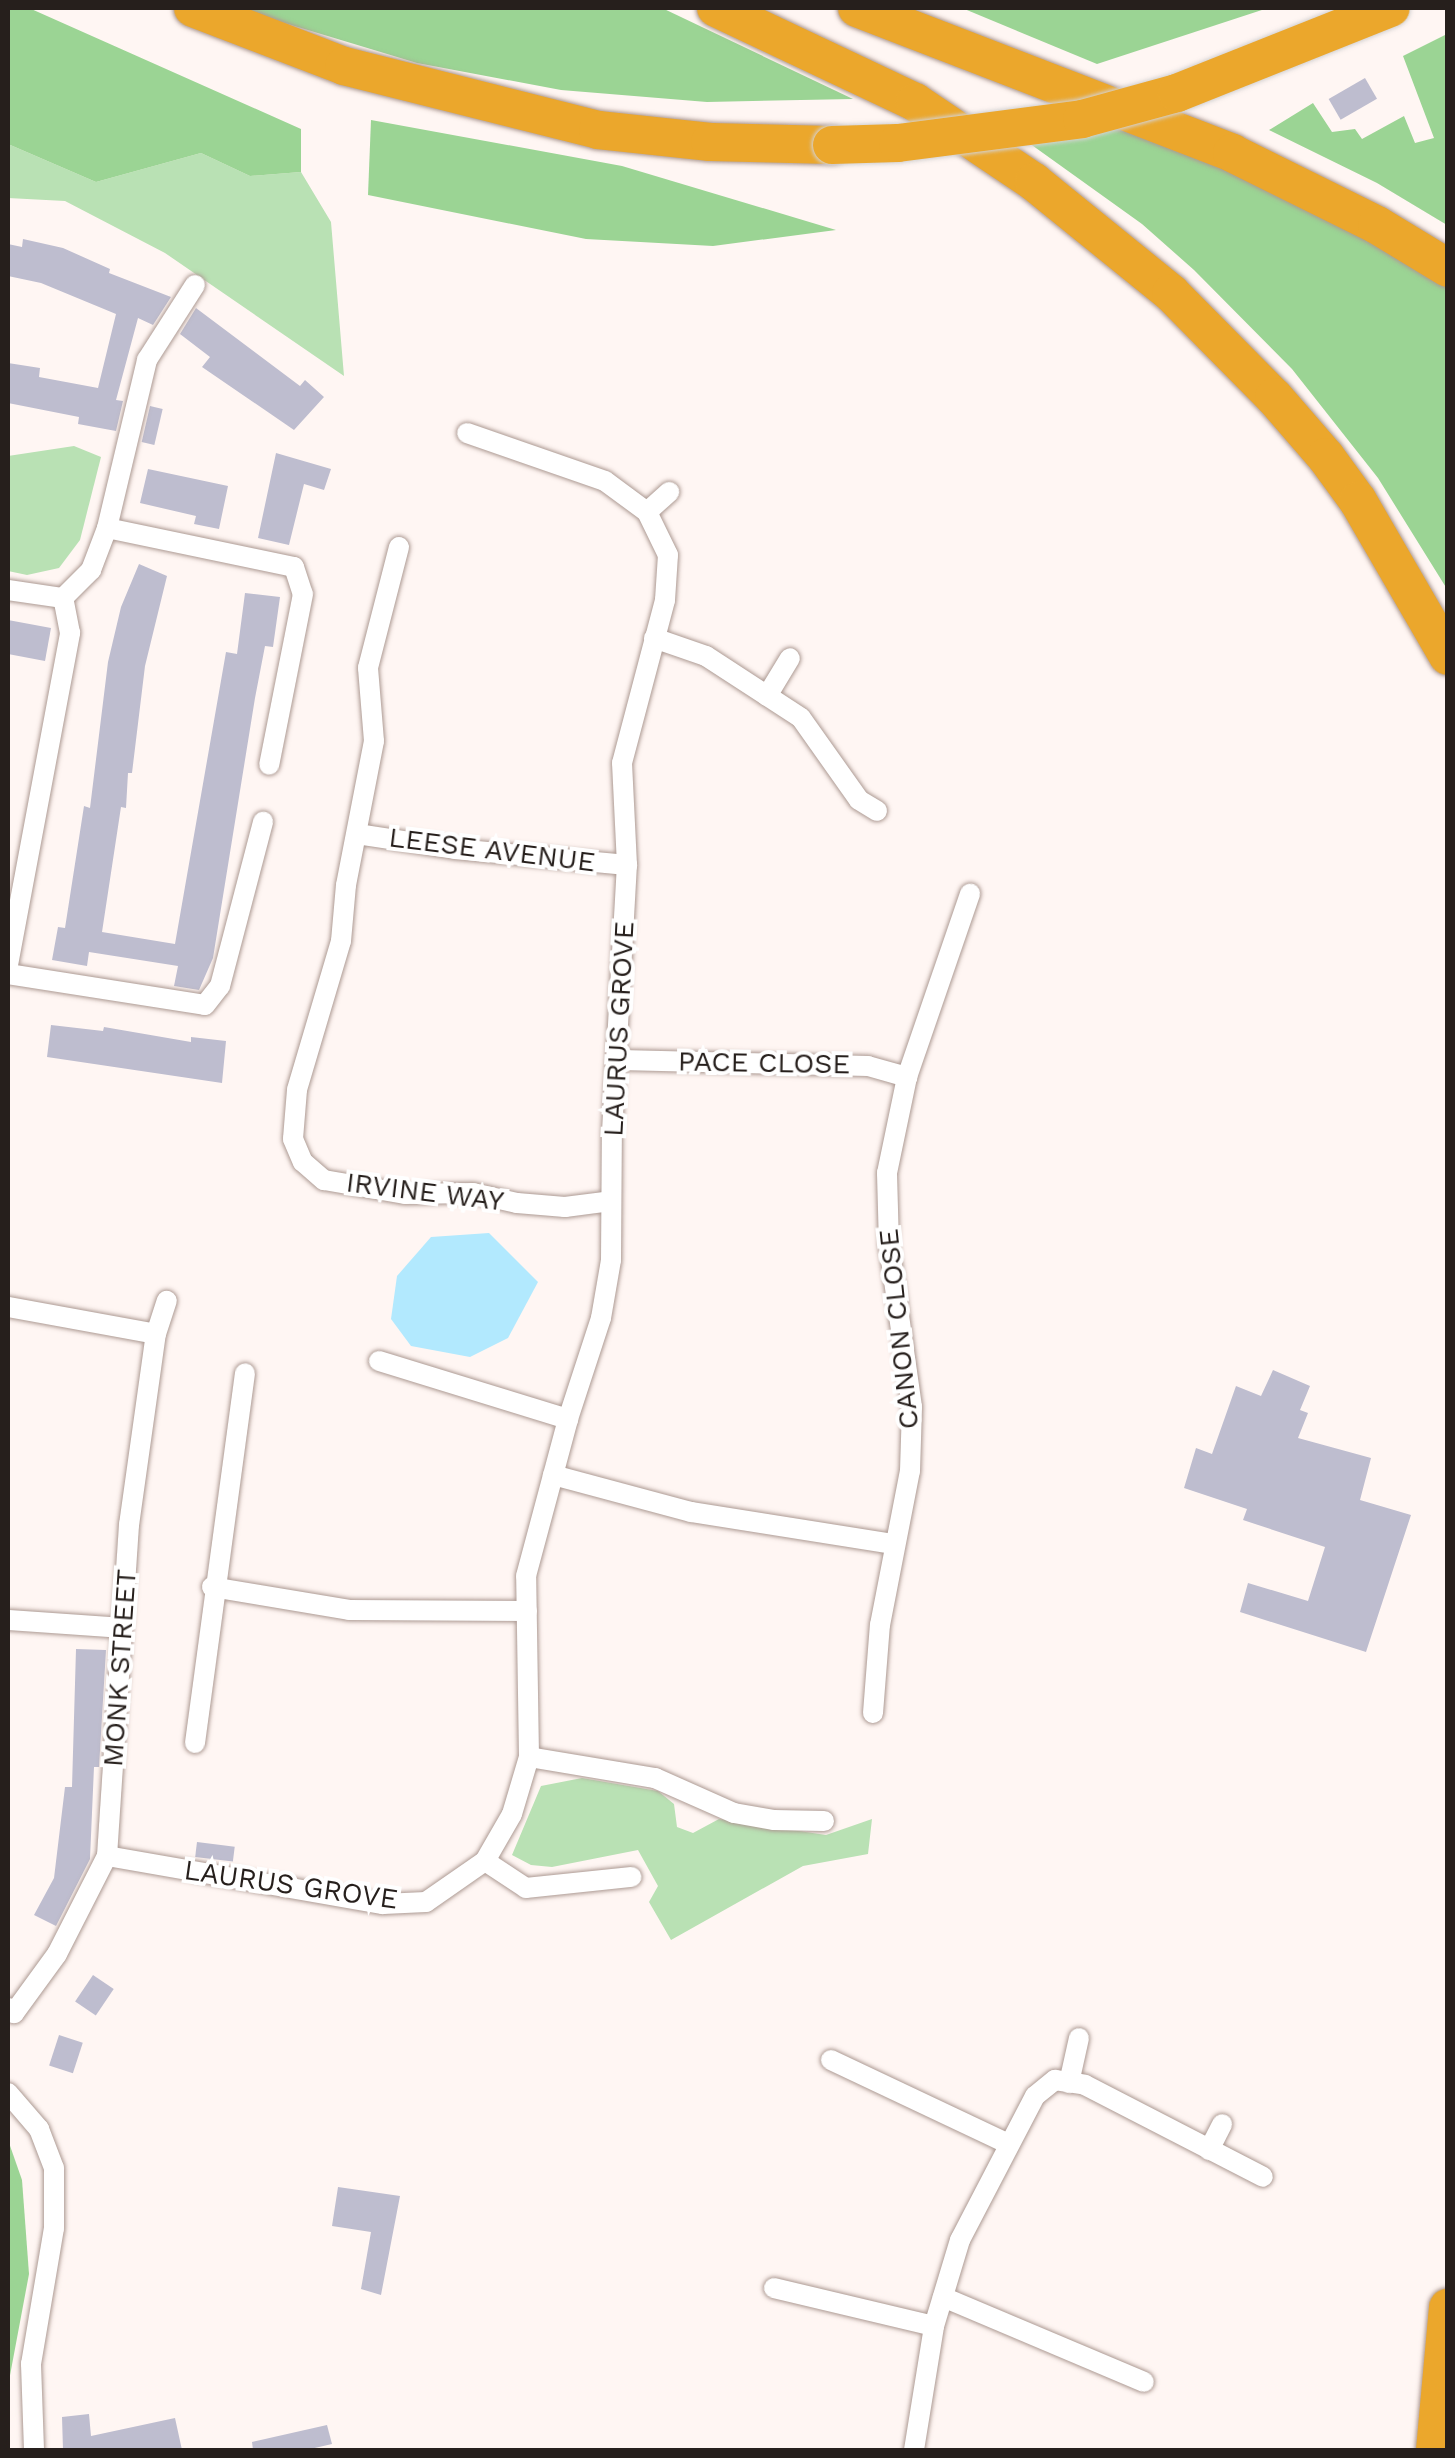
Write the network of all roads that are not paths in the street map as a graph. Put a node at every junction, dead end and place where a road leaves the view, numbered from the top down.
1 (193, 8) edge
2 (716, 8) edge
3 (857, 8) edge
4 (1390, 8) edge
5 (1448, 268) edge
6 (195, 285) dead end
7 (467, 433) dead end
8 (669, 492) dead end
9 (647, 512) junction
10 (107, 528) junction
11 (399, 546) dead end
12 (8, 590) edge
13 (63, 598) junction
14 (654, 638) junction
15 (1448, 656) edge
16 (790, 658) dead end
17 (767, 696) junction
18 (269, 765) dead end
19 (878, 811) dead end
20 (263, 822) dead end
21 (357, 834) junction
22 (627, 866) junction
23 (970, 894) dead end
24 (8, 965) edge
25 (8, 974) edge
26 (311, 1048) joint
27 (620, 1060) junction
28 (907, 1077) junction
29 (612, 1201) junction
30 (167, 1301) dead end
31 (8, 1307) edge
32 (156, 1334) junction
33 (379, 1361) dead end
34 (244, 1373) dead end
35 (568, 1419) junction
36 (552, 1475) junction
37 (893, 1544) junction
38 (212, 1588) junction
39 (527, 1611) junction
40 (8, 1620) edge
41 (121, 1628) junction
42 (872, 1713) dead end
43 (195, 1742) dead end
44 (529, 1757) junction
45 (824, 1822) dead end
46 (108, 1856) junction
47 (485, 1861) junction
48 (631, 1876) dead end
49 (10, 2014) edge
50 (1078, 2038) dead end
51 (831, 2060) dead end
52 (1069, 2082) junction
53 (8, 2094) edge
54 (1222, 2124) dead end
55 (1009, 2144) junction
56 (1209, 2150) junction
57 (1263, 2177) dead end
58 (774, 2288) dead end
59 (942, 2298) junction
60 (1448, 2308) edge
61 (934, 2326) junction
62 (1144, 2382) dead end
63 (34, 2450) edge
64 (914, 2450) edge
65 (1435, 2450) edge

1 - 4 highway, bridge
2 - 15 highway
3 - 5 highway
6 - 10 street
7 - 9 street, LAURUS GROVE
8 - 9 street
9 - 14 street, LAURUS GROVE
10 - 13 street
10 - 18 street
11 - 21 street, LEESE AVENUE
12 - 13 street
13 - 24 street
14 - 17 street
14 - 22 street, LAURUS GROVE
16 - 17 street
17 - 19 street
20 - 25 street
21 - 22 street, LEESE AVENUE
21 - 26 street, LEESE AVENUE
22 - 27 street, LAURUS GROVE
23 - 28 street
26 - 29 street, IRVINE WAY
27 - 28 street, PACE CLOSE
27 - 29 street, LAURUS GROVE
28 - 37 street, CANON CLOSE
29 - 35 street, LAURUS GROVE
30 - 32 street, MONK STREET
31 - 32 street
32 - 41 street, MONK STREET
33 - 35 street
34 - 38 street
35 - 36 street, LAURUS GROVE
36 - 37 street
36 - 39 street, LAURUS GROVE
37 - 42 street, CANON CLOSE
38 - 39 street
38 - 43 street
39 - 44 street, LAURUS GROVE
40 - 41 street
41 - 46 street, MONK STREET
44 - 45 street
44 - 47 street, LAURUS GROVE
46 - 47 street, LAURUS GROVE
46 - 49 street, MONK STREET
47 - 48 street
50 - 52 street
51 - 55 street
52 - 55 street
52 - 56 street
53 - 63 street
54 - 56 street
55 - 59 street
56 - 57 street
58 - 61 street
59 - 61 street
59 - 62 street
60 - 65 highway
61 - 64 street

